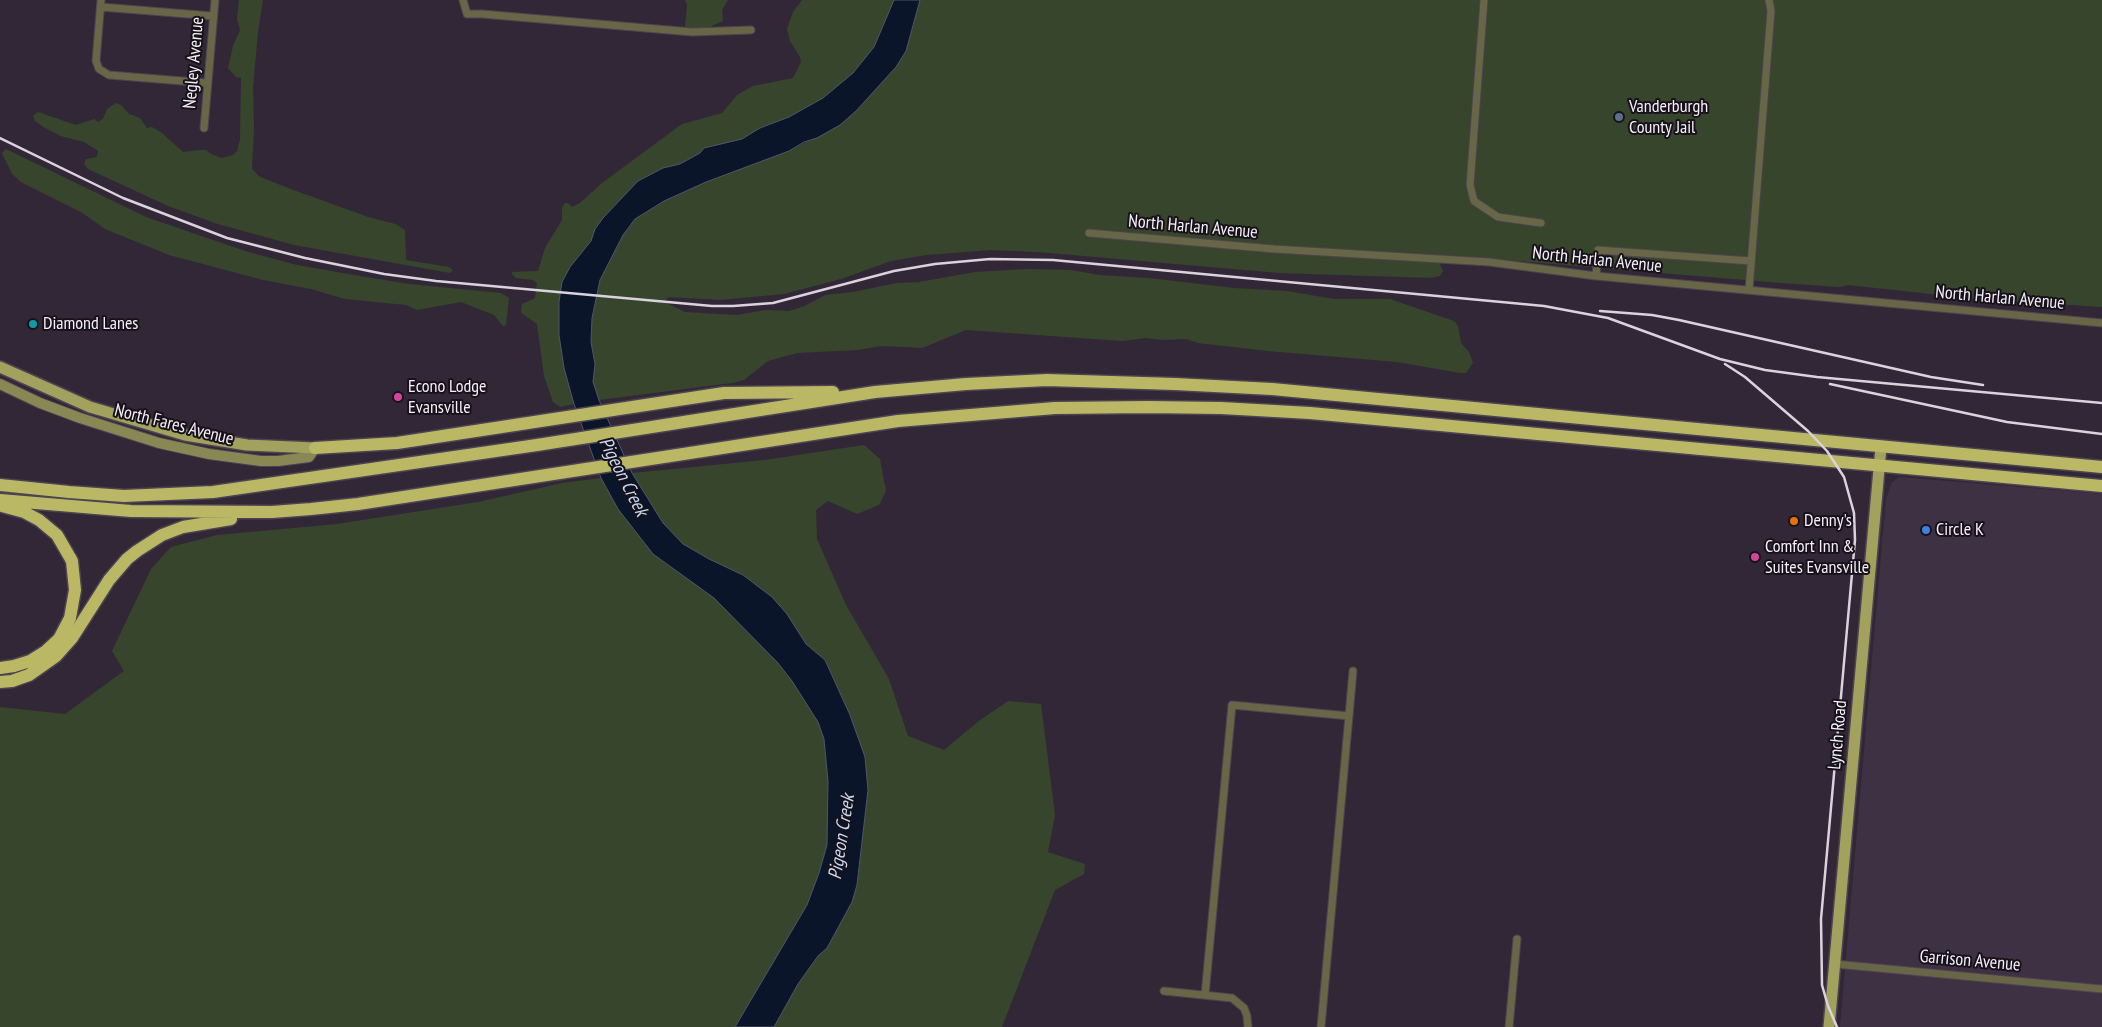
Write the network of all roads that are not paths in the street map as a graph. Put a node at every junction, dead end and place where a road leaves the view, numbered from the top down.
1 (215, 0) edge
2 (463, 0) edge
3 (1484, 0) edge
4 (1769, 0) edge
5 (101, 3) edge
6 (214, 16) junction
7 (751, 30) dead end
8 (207, 83) junction
9 (204, 128) dead end
10 (1541, 223) dead end
11 (1089, 233) dead end
12 (1751, 261) junction
13 (1596, 276) junction
14 (1749, 290) junction
15 (2102, 323) edge
16 (0, 367) edge
17 (0, 384) edge
18 (875, 392) junction
19 (1881, 446) junction
20 (315, 448) junction
21 (1880, 466) junction
22 (2102, 466) edge
23 (0, 485) edge
24 (2102, 486) edge
25 (0, 500) edge
26 (0, 505) edge
27 (272, 512) junction
28 (0, 668) edge
29 (1353, 671) dead end
30 (0, 682) edge
31 (1349, 716) junction
32 (1517, 939) dead end
33 (1836, 964) junction
34 (2102, 989) edge
35 (1164, 991) dead end
36 (1205, 995) junction
37 (1248, 1027) edge
38 (1321, 1027) edge
39 (1509, 1027) edge
40 (1829, 1027) edge

1 - 6 street, Negley Avenue
2 - 7 street
3 - 10 street
4 - 12 street
5 - 6 street
5 - 8 street
6 - 8 street, Negley Avenue
8 - 9 street, Negley Avenue
11 - 13 street, North Harlan Avenue
12 - 13 street
12 - 14 street
13 - 14 street, North Harlan Avenue
14 - 15 street, North Harlan Avenue
16 - 20 main road, North Fares Avenue
17 - 20 street, North Fares Avenue
18 - 19 highway
18 - 20 highway
18 - 23 highway
19 - 21 main road, Lynch Road
19 - 22 highway
21 - 24 highway
21 - 27 highway
21 - 33 main road, Lynch Road
25 - 27 highway
26 - 28 highway
27 - 30 highway
29 - 31 street
31 - 36 street
31 - 38 street
32 - 39 street
33 - 34 street, Garrison Avenue
33 - 40 main road, Lynch Road
35 - 36 street
36 - 37 street

